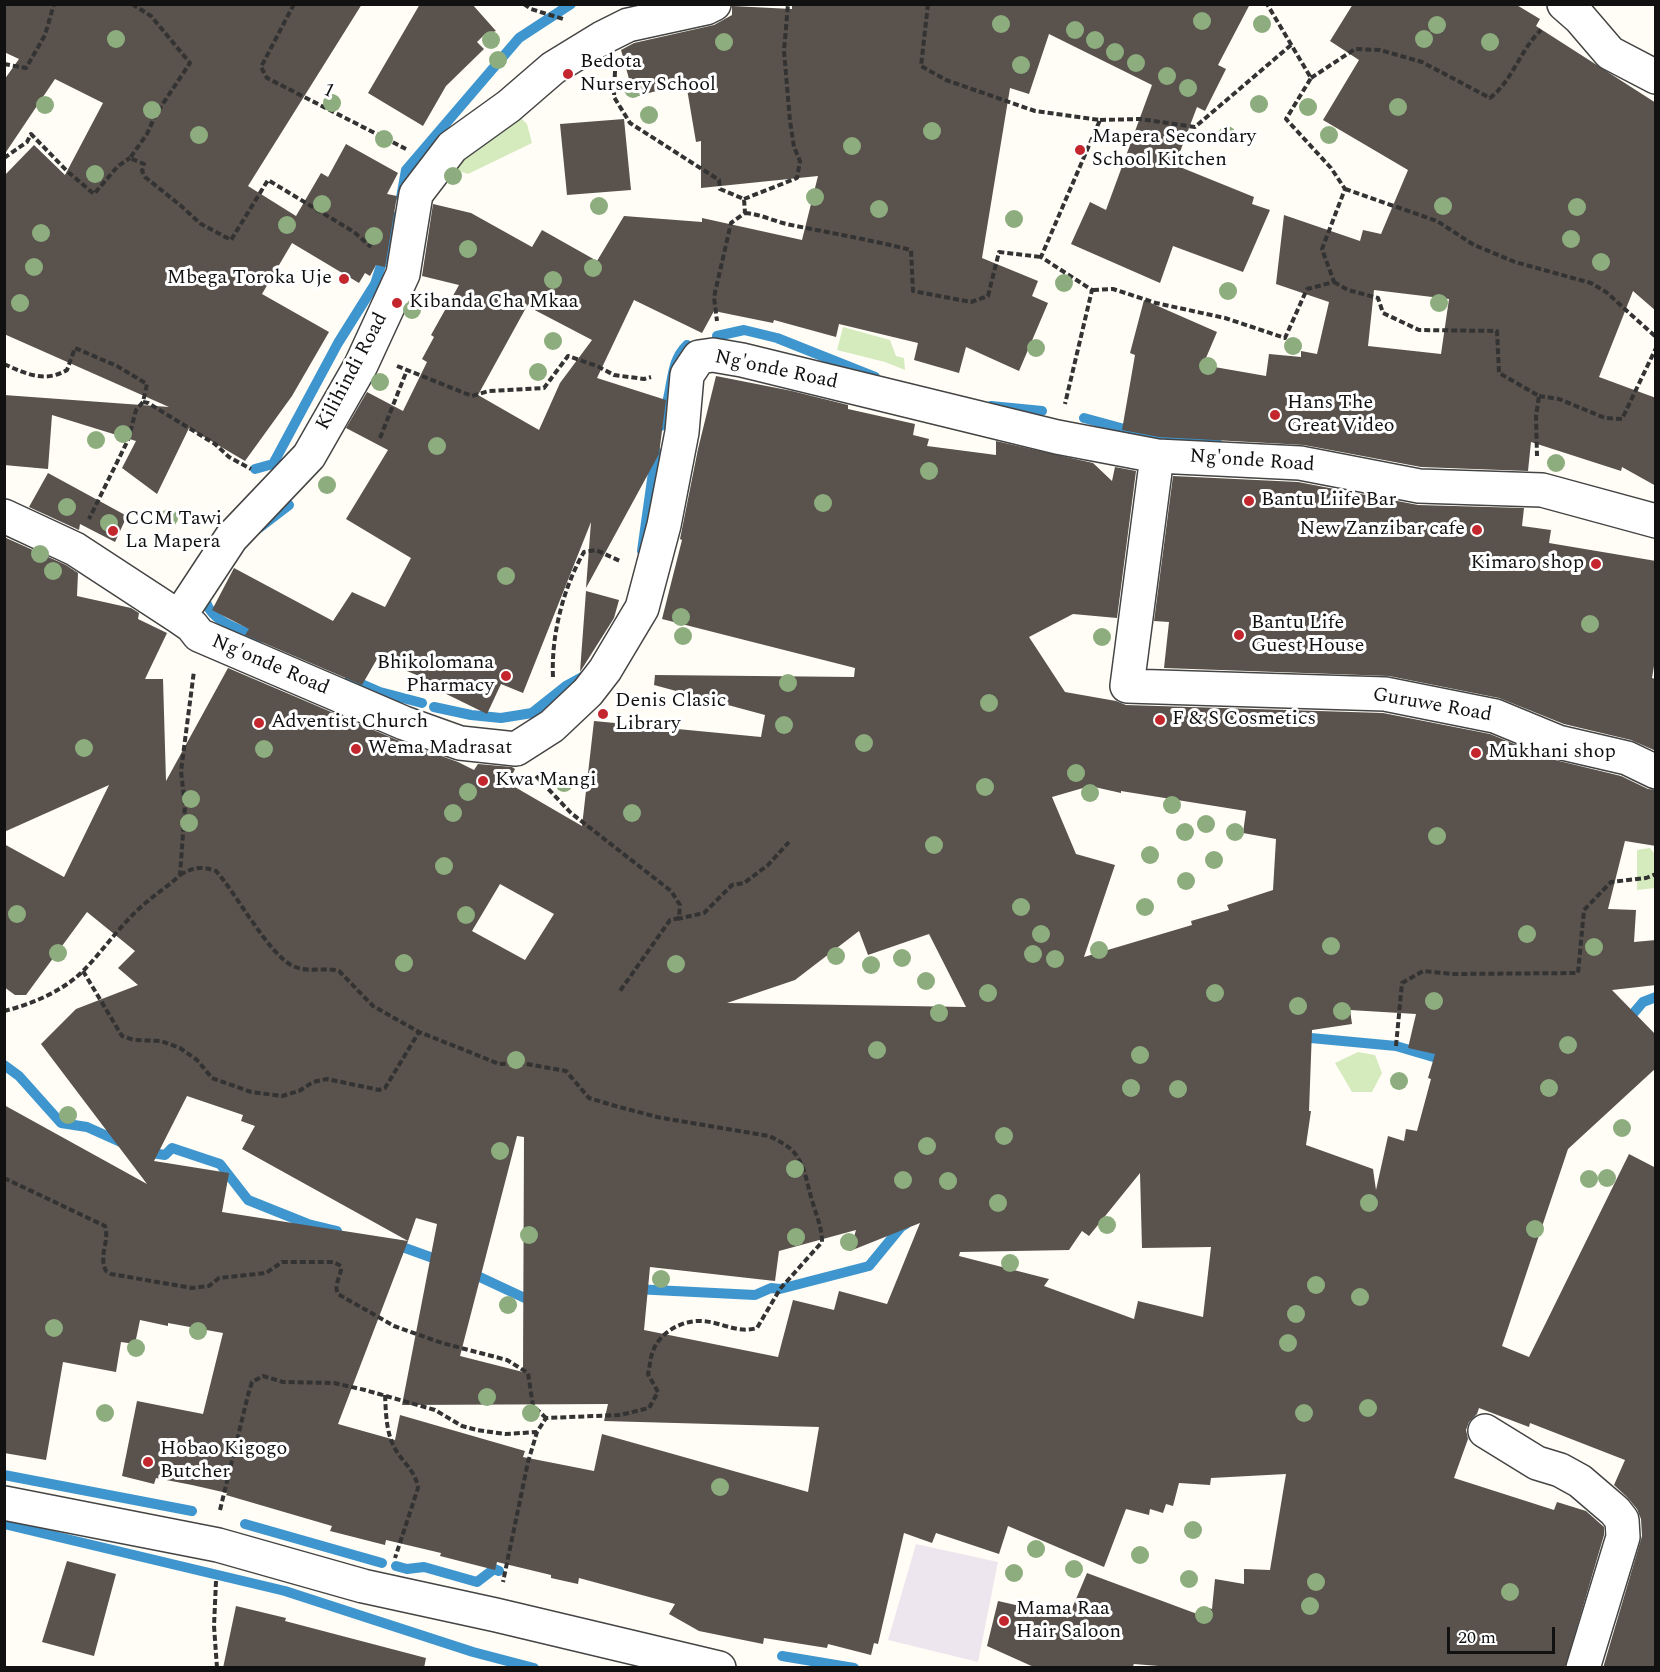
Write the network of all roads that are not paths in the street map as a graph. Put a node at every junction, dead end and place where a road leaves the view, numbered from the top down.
1 (714, 4) edge
2 (1572, 11) edge
3 (1656, 77) edge
4 (1157, 456) junction
5 (4, 516) edge
6 (1656, 521) edge
7 (189, 626) junction
8 (1656, 772) edge
9 (1485, 1431) dead end
10 (4, 1503) edge
11 (719, 1668) edge
12 (1583, 1668) edge

1 - 7 street, Kilihindi Road
2 - 3 street
4 - 6 street, Ng'onde Road
4 - 7 street, Ng'onde Road
4 - 8 street, Guruwe Road
5 - 7 street, Ng'onde Road
9 - 12 street
10 - 11 street

